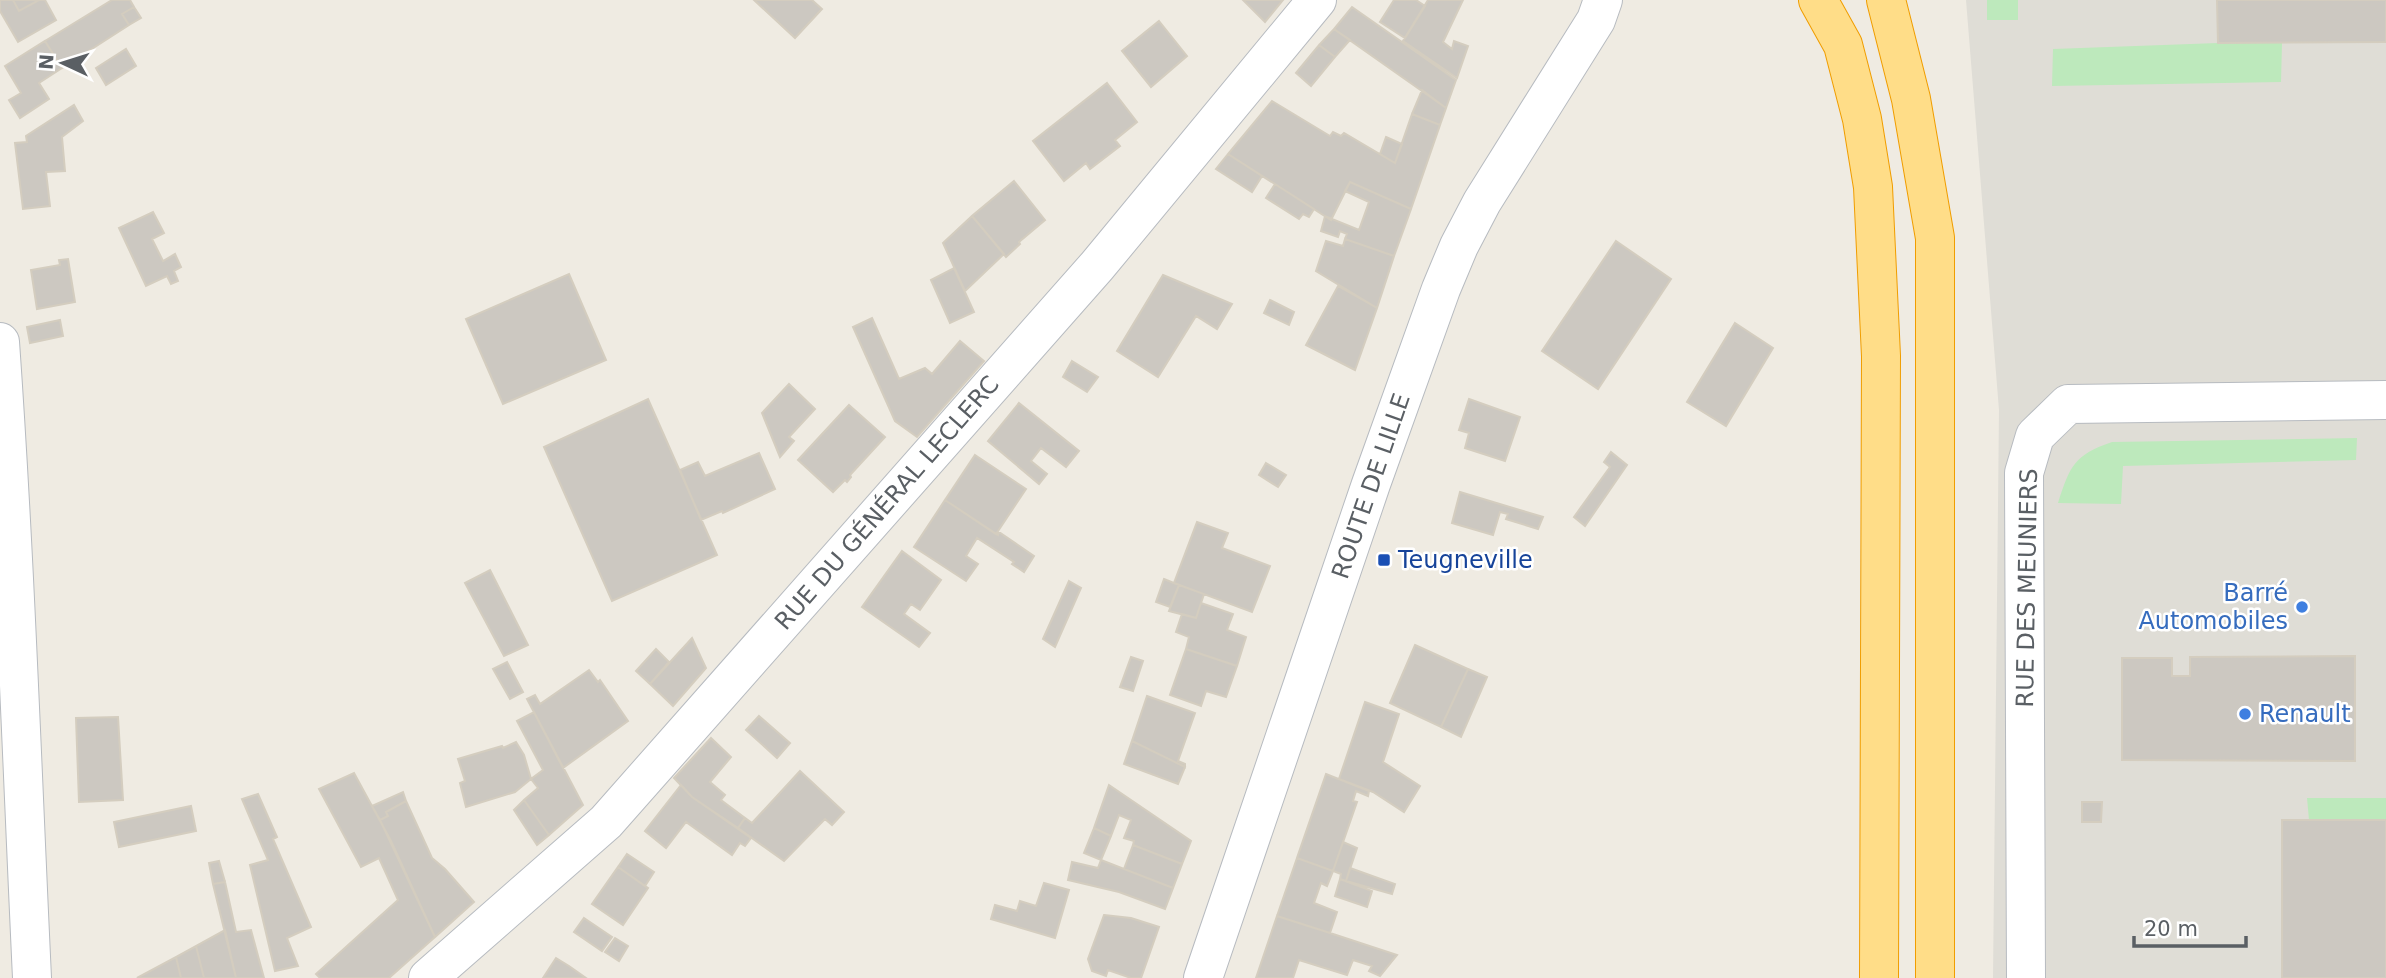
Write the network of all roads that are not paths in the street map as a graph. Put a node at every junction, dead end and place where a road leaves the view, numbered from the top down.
1 (1317, 0) edge
2 (1818, 0) edge
3 (1886, 0) edge
4 (1607, 7) edge
5 (0, 342) edge
6 (2386, 400) edge
7 (32, 978) edge
8 (428, 978) edge
9 (1203, 978) edge
10 (1879, 978) edge
11 (1935, 978) edge
12 (2026, 978) edge

1 - 8 street, RUE DU GÉNÉRAL LECLERC
2 - 10 highway
3 - 11 highway
4 - 9 street, ROUTE DE LILLE
5 - 7 street
6 - 12 street, RUE DES MEUNIERS

